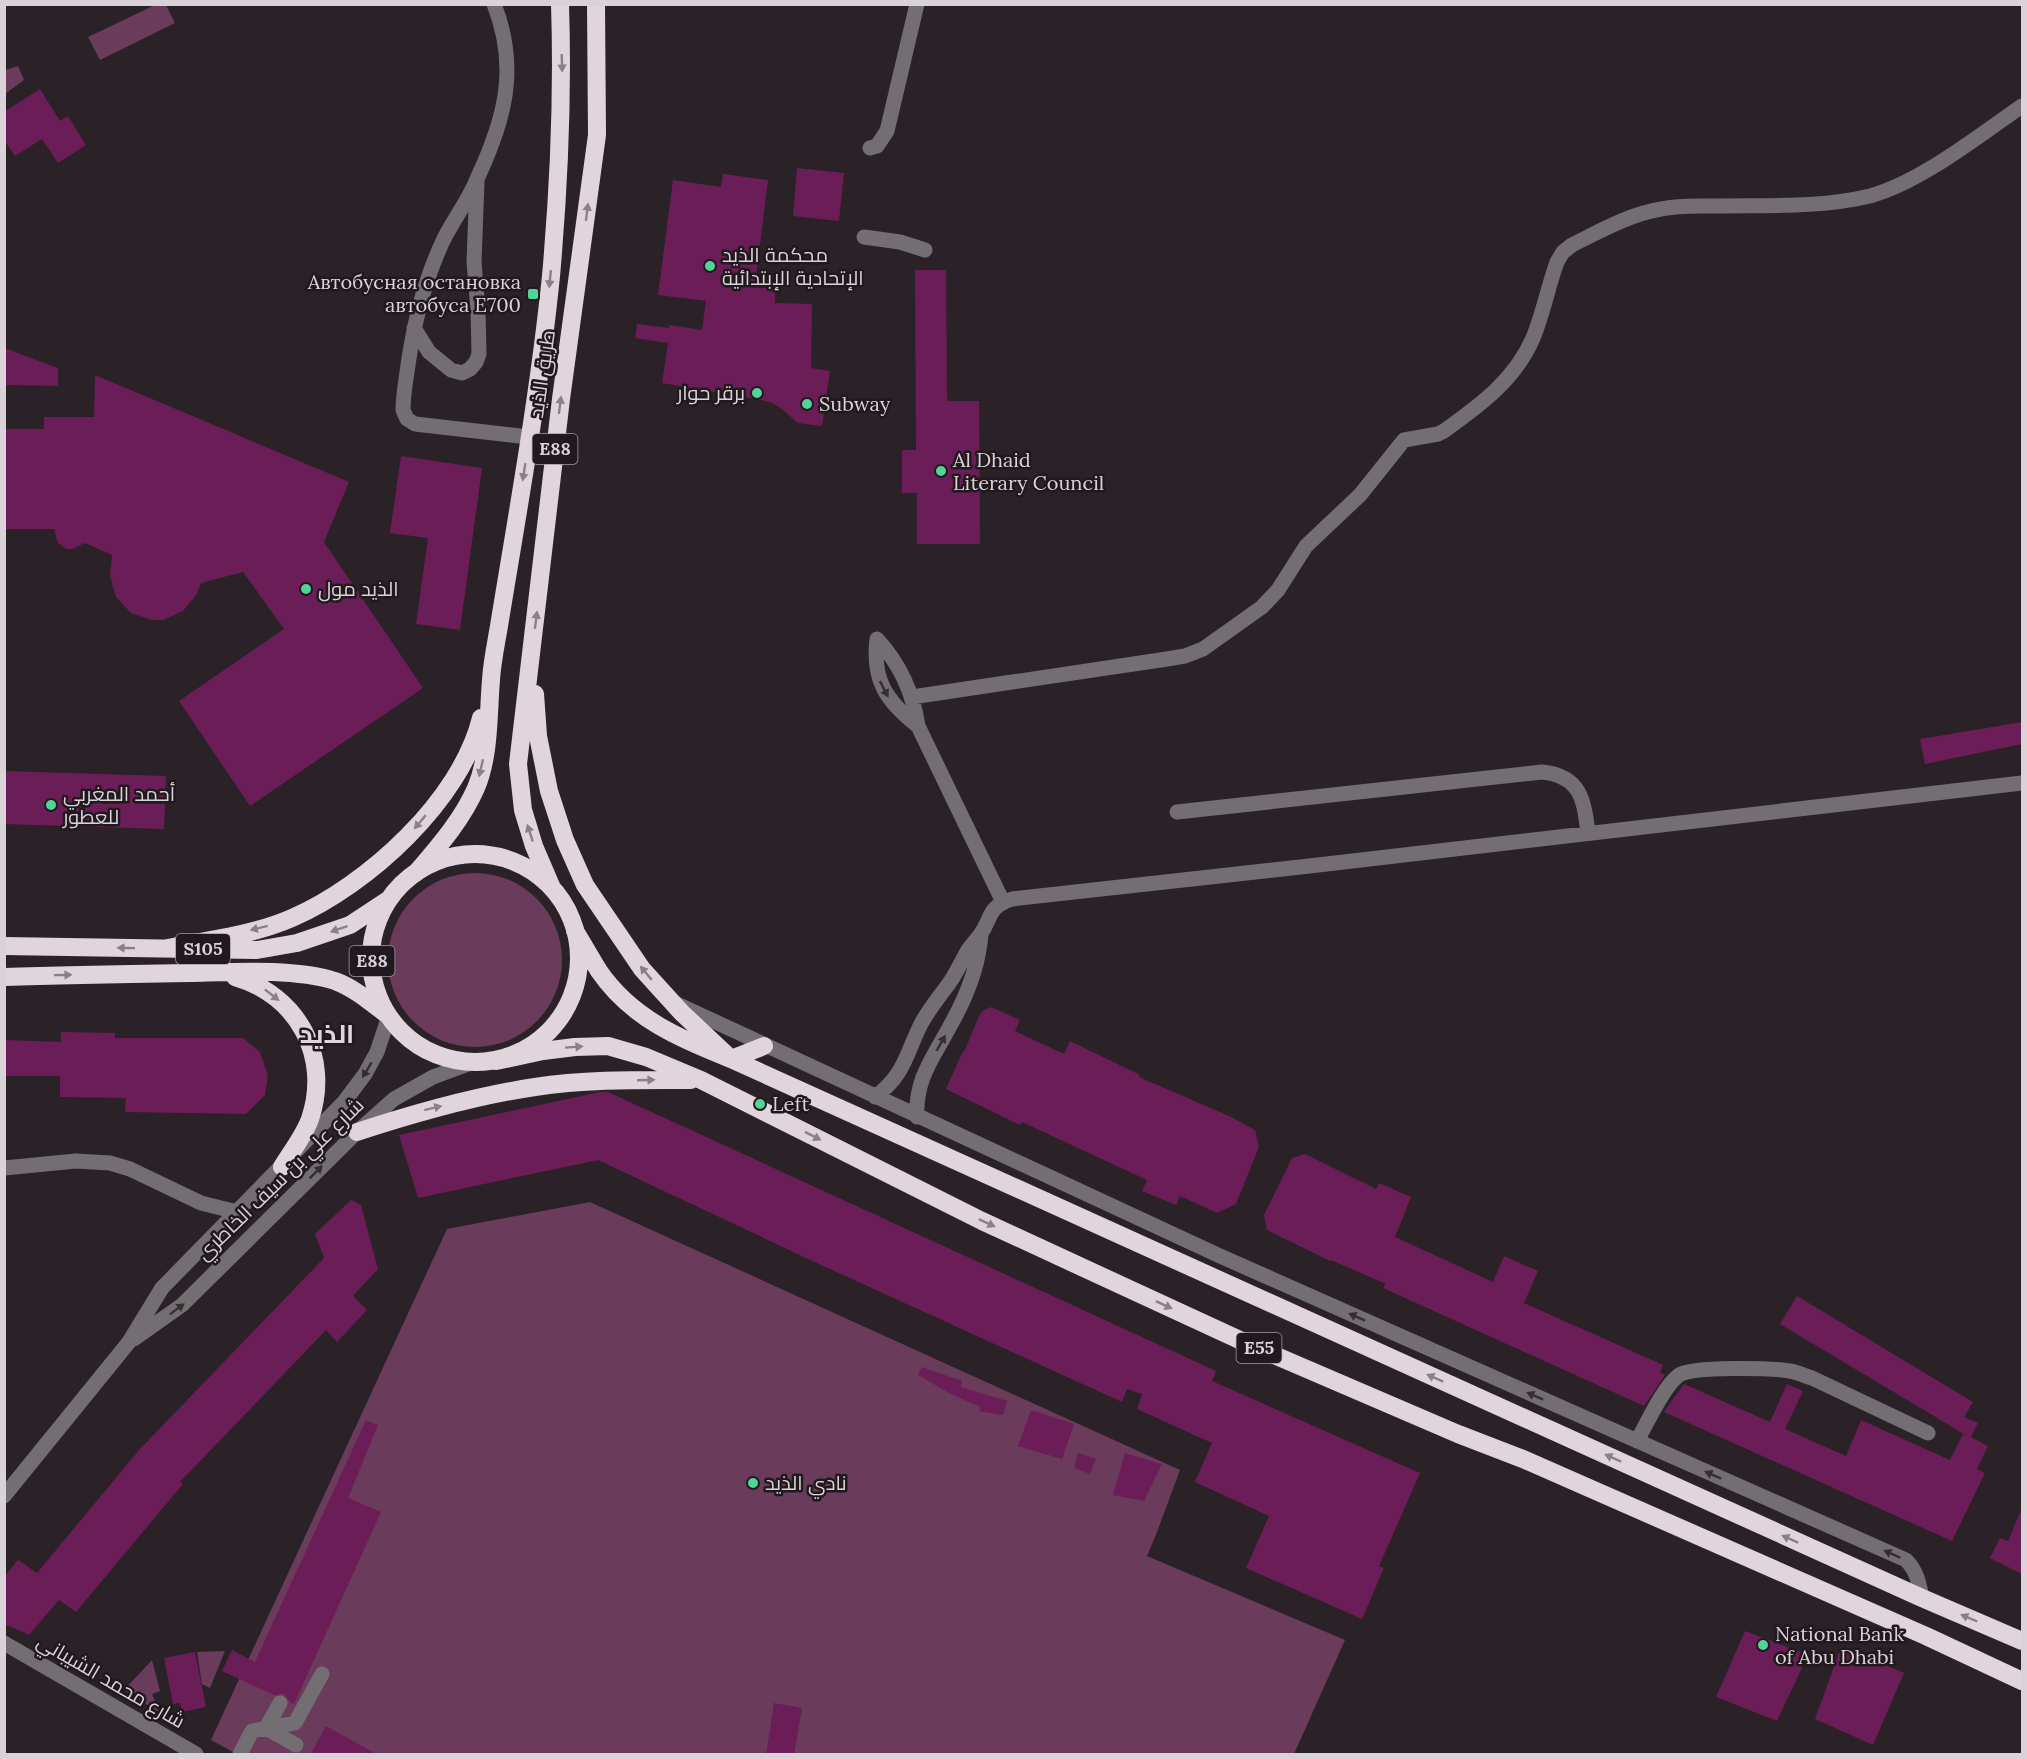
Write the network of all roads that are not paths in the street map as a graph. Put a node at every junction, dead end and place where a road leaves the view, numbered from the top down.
1 (494, 4) edge
2 (560, 4) edge
3 (596, 4) edge
4 (917, 4) edge
5 (2022, 106) edge
6 (870, 148) dead end
7 (477, 180) junction
8 (864, 237) dead end
9 (926, 250) dead end
10 (414, 328) junction
11 (529, 437) junction
12 (532, 650) junction
13 (491, 678) junction
14 (912, 696) junction
15 (918, 726) junction
16 (2022, 783) edge
17 (1177, 812) dead end
18 (1588, 833) junction
19 (416, 873) junction
20 (552, 888) junction
21 (390, 899) junction
22 (1003, 902) junction
23 (576, 931) junction
24 (981, 933) junction
25 (4, 946) edge
26 (168, 948) junction
27 (219, 972) junction
28 (4, 977) edge
29 (672, 1002) junction
30 (389, 1016) junction
31 (764, 1046) junction
32 (731, 1059) junction
33 (907, 1060) junction
34 (496, 1061) junction
35 (471, 1063) junction
36 (926, 1068) junction
37 (701, 1080) junction
38 (874, 1097) junction
39 (917, 1117) junction
40 (357, 1132) junction
41 (282, 1167) junction
42 (4, 1168) edge
43 (237, 1212) junction
44 (129, 1342) junction
45 (1928, 1433) dead end
46 (1637, 1441) junction
47 (4, 1496) edge
48 (1922, 1598) junction
49 (2022, 1641) edge
50 (4, 1643) edge
51 (322, 1674) dead end
52 (2022, 1681) edge
53 (280, 1703) dead end
54 (266, 1728) junction
55 (296, 1745) dead end
56 (196, 1755) edge
57 (240, 1755) edge

1 - 7 street
2 -> 11 highway, طريق الذيد / E88
12 -> 3 highway, طريق الذيد / E88
4 - 6 street
5 - 14 street
7 - 10 street
7 - 10 street
8 - 9 street
10 - 11 street
11 -> 13 highway, طريق الذيد / E88
20 -> 12 highway, طريق الذيد / E88
29 -> 12 highway
13 -> 19 highway, طريق الذيد / E88
13 -> 26 highway
14 - 15 street
14 -> 15 street
15 - 22 street
16 - 18 street
17 - 18 street
18 - 22 street
19 - 20 highway, E88
19 - 21 highway, E88
20 - 23 highway, E88
21 -> 26 highway, S105
21 - 30 highway, E88
22 - 24 street
23 - 32 highway, E55
23 - 34 highway, E88
24 - 33 street
36 -> 24 street
26 -> 25 highway, S105
28 -> 27 highway, S105
27 - 30 highway, S105
27 -> 41 highway
29 - 31 street
29 - 32 highway
30 - 35 highway, E88
30 -> 41 street, شارع علي بن سيف الخاطري
31 - 32 highway
31 - 38 street
48 -> 32 highway, E55
33 - 36 street
33 - 38 street
34 - 35 highway, E88
34 -> 37 highway, E55
35 - 40 street, شارع علي بن سيف الخاطري
36 - 39 street
40 -> 37 highway
37 -> 52 highway, E55
38 - 39 street
46 -> 39 street
44 -> 40 street, شارع علي بن سيف الخاطري
41 - 43 street, شارع علي بن سيف الخاطري
42 - 43 street
43 - 44 street, شارع علي بن سيف الخاطري
44 - 47 street, شارع علي بن سيف الخاطري
45 - 46 street
48 -> 46 street
49 -> 48 highway, E55
50 - 56 street, شارع محمد الشيباني
51 - 54 street
53 - 54 street
54 - 55 street
54 - 57 street

